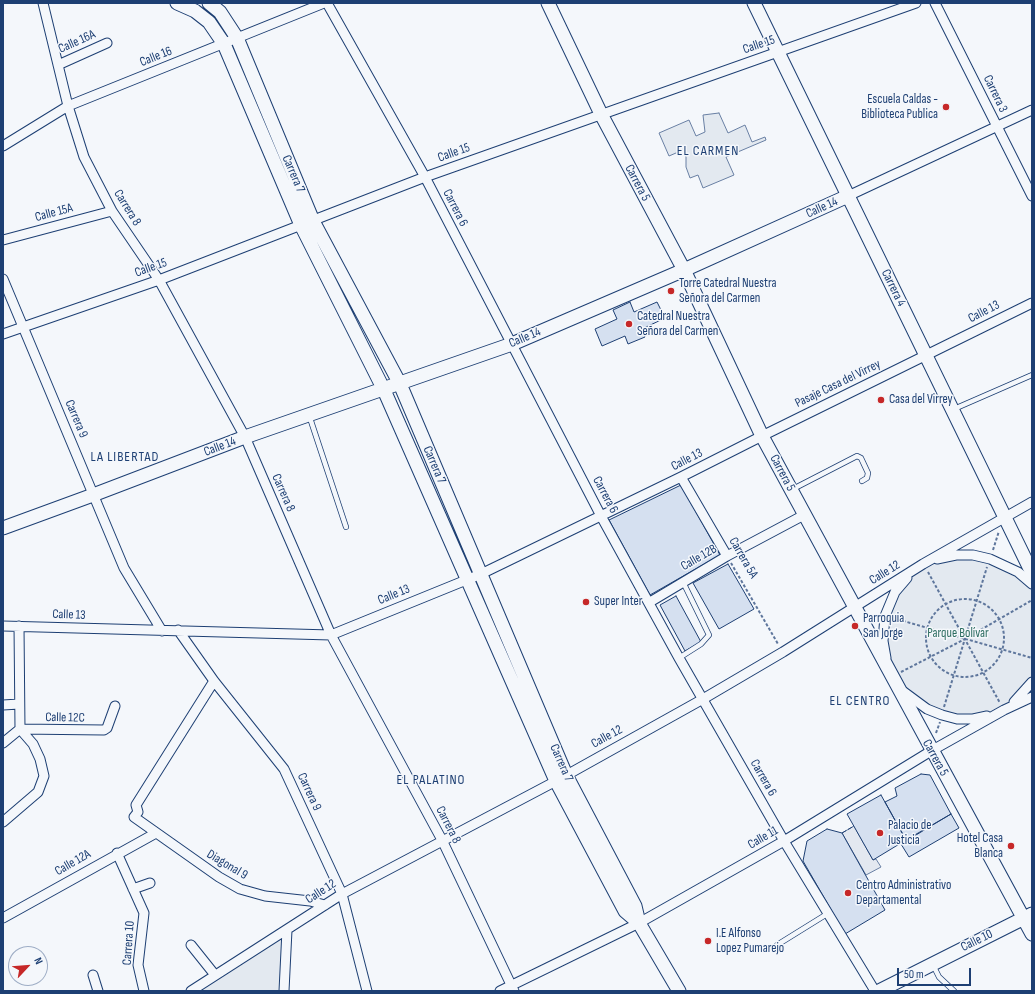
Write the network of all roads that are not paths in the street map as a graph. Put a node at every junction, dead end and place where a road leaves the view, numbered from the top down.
1 (43, 3) edge
2 (177, 3) edge
3 (209, 3) edge
4 (324, 3) edge
5 (328, 3) edge
6 (548, 3) edge
7 (754, 3) edge
8 (916, 3) edge
9 (935, 3) edge
10 (237, 38) junction
11 (107, 43) dead end
12 (224, 44) junction
13 (778, 52) junction
14 (58, 65) junction
15 (68, 106) junction
16 (1032, 110) edge
17 (601, 114) junction
18 (996, 125) junction
19 (3, 146) edge
20 (425, 177) junction
21 (848, 196) junction
22 (1032, 196) edge
23 (112, 211) junction
24 (307, 223) junction
25 (3, 240) edge
26 (684, 270) junction
27 (3, 279) edge
28 (159, 280) junction
29 (1032, 303) edge
30 (23, 327) junction
31 (3, 334) edge
32 (512, 344) junction
33 (926, 356) junction
34 (1032, 375) edge
35 (400, 384) junction
36 (384, 390) junction
37 (952, 410) junction
38 (309, 415) junction
39 (762, 436) junction
40 (244, 437) junction
41 (681, 477) junction
42 (862, 481) dead end
43 (791, 490) junction
44 (93, 495) junction
45 (1032, 502) edge
46 (804, 515) junction
47 (601, 516) junction
48 (1004, 517) junction
49 (346, 526) dead end
50 (3, 528) edge
51 (727, 556) junction
52 (923, 564) junction
53 (1032, 573) edge
54 (481, 574) junction
55 (468, 580) junction
56 (683, 582) junction
57 (1032, 584) edge
58 (650, 602) junction
59 (855, 607) junction
60 (3, 626) edge
61 (19, 626) junction
62 (178, 630) junction
63 (162, 631) junction
64 (331, 634) junction
65 (679, 658) junction
66 (891, 677) junction
67 (214, 681) junction
68 (1032, 682) edge
69 (1032, 697) edge
70 (702, 699) junction
71 (19, 704) junction
72 (3, 706) edge
73 (115, 706) dead end
74 (1004, 710) junction
75 (20, 730) junction
76 (3, 744) edge
77 (931, 750) junction
78 (561, 778) junction
79 (3, 822) edge
80 (156, 833) junction
81 (442, 840) junction
82 (784, 841) junction
83 (117, 853) junction
84 (150, 883) dead end
85 (133, 889) junction
86 (342, 894) junction
87 (325, 905) junction
88 (827, 914) junction
89 (1028, 916) edge
90 (3, 918) edge
91 (639, 923) junction
92 (288, 930) junction
93 (1032, 934) edge
94 (192, 945) dead end
95 (777, 945) dead end
96 (932, 963) junction
97 (92, 975) dead end
98 (216, 975) junction
99 (513, 988) edge
100 (98, 991) edge
101 (144, 991) edge
102 (191, 991) edge
103 (284, 991) edge
104 (367, 991) edge
105 (500, 991) edge
106 (679, 991) edge
107 (875, 991) edge
108 (879, 991) edge
109 (954, 991) edge

1 - 14 street, Carrera 8
2 - 12 main road, Carrera 7
3 - 10 main road, Carrera 7
4 - 10 street, Calle 16
5 - 20 street, Carrera 6
6 - 17 main road, Carrera 5
7 - 13 main road, Carrera 4
8 - 13 street, Calle 15
9 - 18 street, Carrera 3
10 - 12 street, Calle 16
10 - 24 main road, Carrera 7
11 - 14 street, Calle 16A
12 - 15 street, Calle 16
12 - 24 main road, Carrera 7
13 - 17 street, Calle 15
13 - 21 main road, Carrera 4
14 - 15 street, Carrera 8
15 - 19 street, Calle 16
15 - 23 street, Carrera 8
16 - 18 street, Calle 14
17 - 20 street, Calle 15
17 - 26 main road, Carrera 5
18 - 21 street, Calle 14
18 - 22 street, Carrera 3
20 - 24 street, Calle 15
20 - 32 street, Carrera 6
21 - 26 main road, Calle 14
21 - 33 main road, Carrera 4
23 - 25 street, Calle 15A
23 - 28 street, Carrera 8
24 - 28 street, Calle 15
24 - 35 main road, Carrera 7
24 - 36 main road, Carrera 7
26 - 32 main road, Calle 14
26 - 39 main road, Carrera 5
27 - 30 street, Carrera 9
28 - 30 street, Calle 15
28 - 40 street, Carrera 8
29 - 33 street, Calle 13
30 - 31 street, Calle 15
30 - 44 street, Carrera 9
32 - 35 main road, Calle 14
32 - 47 street, Carrera 6
33 - 37 main road, Carrera 4
33 - 39 street, Pasaje Casa del Virrey
34 - 37 lane
35 - 36 main road, Calle 14
35 - 54 main road, Carrera 7
36 - 38 main road, Calle 14
36 - 55 main road, Carrera 7
37 - 48 main road, Carrera 4
38 - 40 main road, Calle 14
38 - 49 lane
39 - 41 street, Calle 13
39 - 43 main road, Carrera 5
40 - 44 main road, Calle 14
40 - 64 street, Carrera 8
41 - 47 street, Calle 13
41 - 51 street, Carrera 5A
42 - 43 lane
43 - 46 main road, Carrera 5
44 - 50 main road, Calle 14
44 - 63 street, Carrera 9
45 - 48 street, Calle 12
46 - 51 street, Calle 12B
46 - 59 main road, Carrera 5
47 - 54 street, Calle 13
47 - 58 street, Carrera 6
48 - 52 street, Calle 12
48 - 53 main road, Carrera 4
51 - 56 street, Calle 12B
52 - 57 street
52 - 59 street, Calle 12
52 - 66 street
54 - 55 street, Calle 13
54 - 78 main road, Carrera 7
55 - 64 street, Calle 13
55 - 78 main road, Carrera 7
56 - 58 street, Calle 12B
56 - 65 lane
58 - 65 street, Carrera 6
59 - 66 main road, Carrera 5
59 - 70 street, Calle 12
60 - 61 street, Calle 13
61 - 63 street, Calle 13
61 - 71 street
62 - 63 street, Calle 13
62 - 64 street, Calle 13
62 - 67 street, Carrera 9
64 - 81 street, Carrera 8
65 - 70 street, Carrera 6
66 - 74 street
66 - 77 main road, Carrera 5
67 - 80 street, Diagonal 9
67 - 86 street, Carrera 9
68 - 74 street
69 - 74 street, Calle 11
70 - 78 street, Calle 12
70 - 82 street, Carrera 6
71 - 72 street
71 - 75 street
73 - 75 street, Calle 12C
74 - 77 street, Calle 11
75 - 76 street
75 - 79 street
77 - 82 street, Calle 11
77 - 89 main road, Carrera 5
78 - 81 street, Calle 12
78 - 91 main road, Carrera 7
80 - 83 street, Calle 12A
80 - 87 street, Diagonal 9
81 - 86 street, Calle 12
81 - 99 street, Carrera 8
82 - 88 street, Carrera 6
82 - 91 street, Calle 11
83 - 85 street, Carrera 10
83 - 90 street, Calle 12A
84 - 85 street
85 - 101 street, Carrera 10
86 - 87 street, Calle 12
86 - 104 street, Carrera 9
87 - 92 street, Calle 12
88 - 95 lane
88 - 107 street, Carrera 6
89 - 93 main road, Carrera 5
89 - 96 main road, Calle 10
91 - 99 street, Calle 11
91 - 106 main road, Carrera 7
92 - 98 street, Calle 12
92 - 103 street
94 - 98 street
96 - 108 main road, Calle 10
96 - 109 lane
97 - 100 street
98 - 102 street, Calle 12
99 - 105 street, Calle 11

